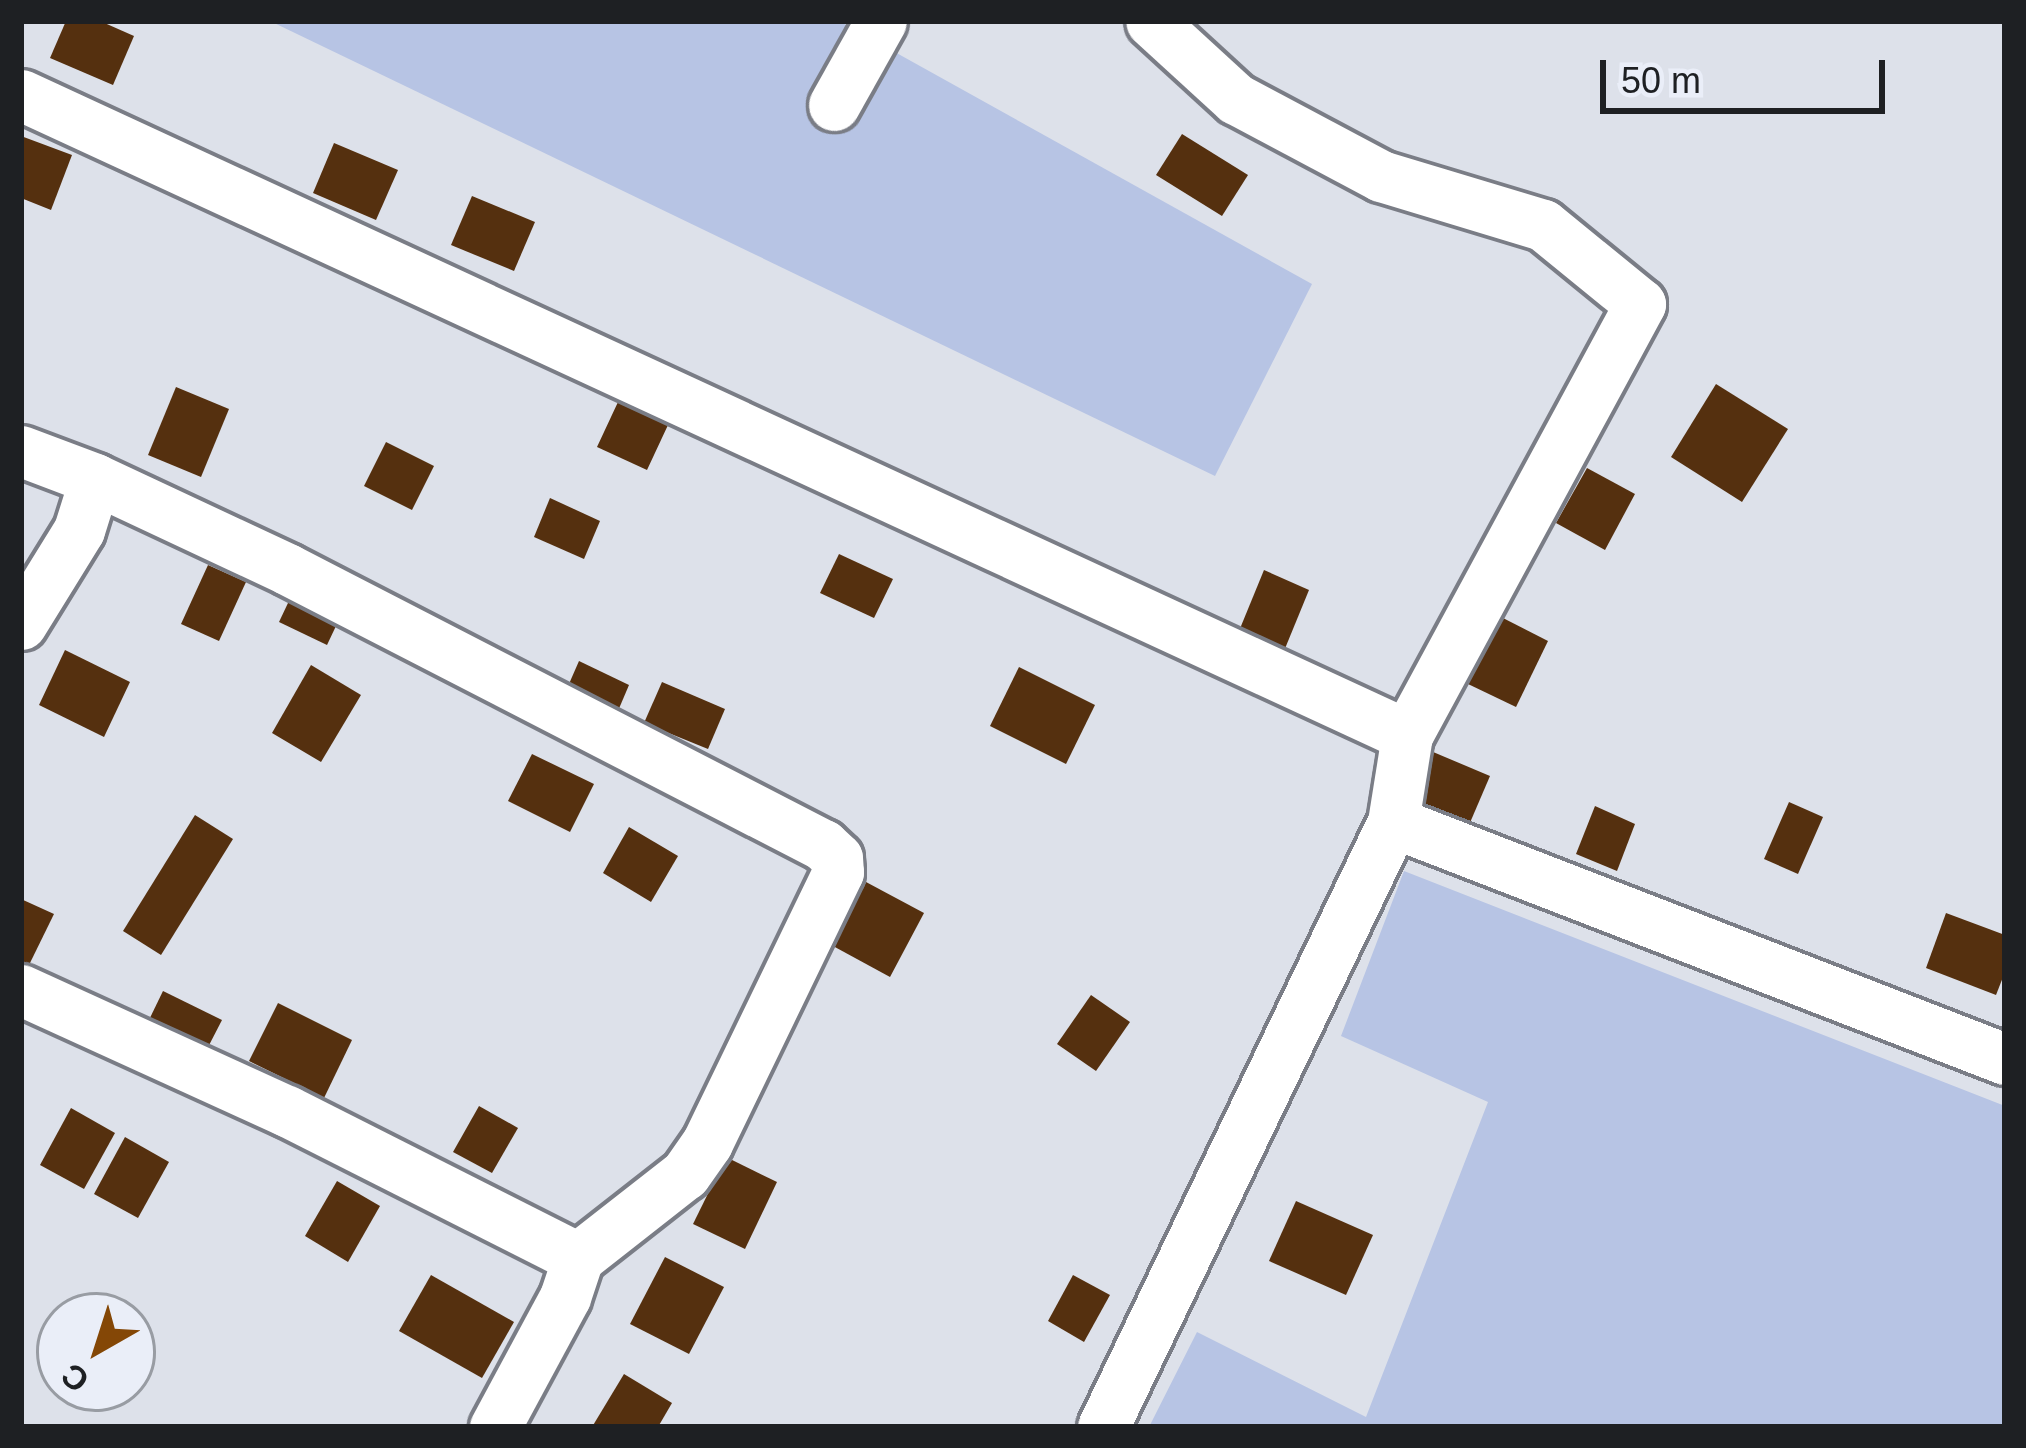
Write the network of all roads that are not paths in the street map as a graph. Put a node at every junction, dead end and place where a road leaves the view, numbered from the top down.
1 (881, 21) edge
2 (1151, 21) edge
3 (21, 95) edge
4 (834, 105) dead end
5 (21, 452) edge
6 (94, 479) junction
7 (21, 624) edge
8 (1407, 735) junction
9 (1393, 822) junction
10 (21, 990) edge
11 (2005, 1059) edge
12 (578, 1258) junction
13 (495, 1427) edge
14 (1103, 1427) edge

1 - 4 lane
2 - 8 lane
3 - 8 lane
5 - 6 lane
6 - 7 lane
6 - 12 lane
8 - 9 lane
9 - 11 lane
9 - 14 lane
10 - 12 lane
12 - 13 lane

